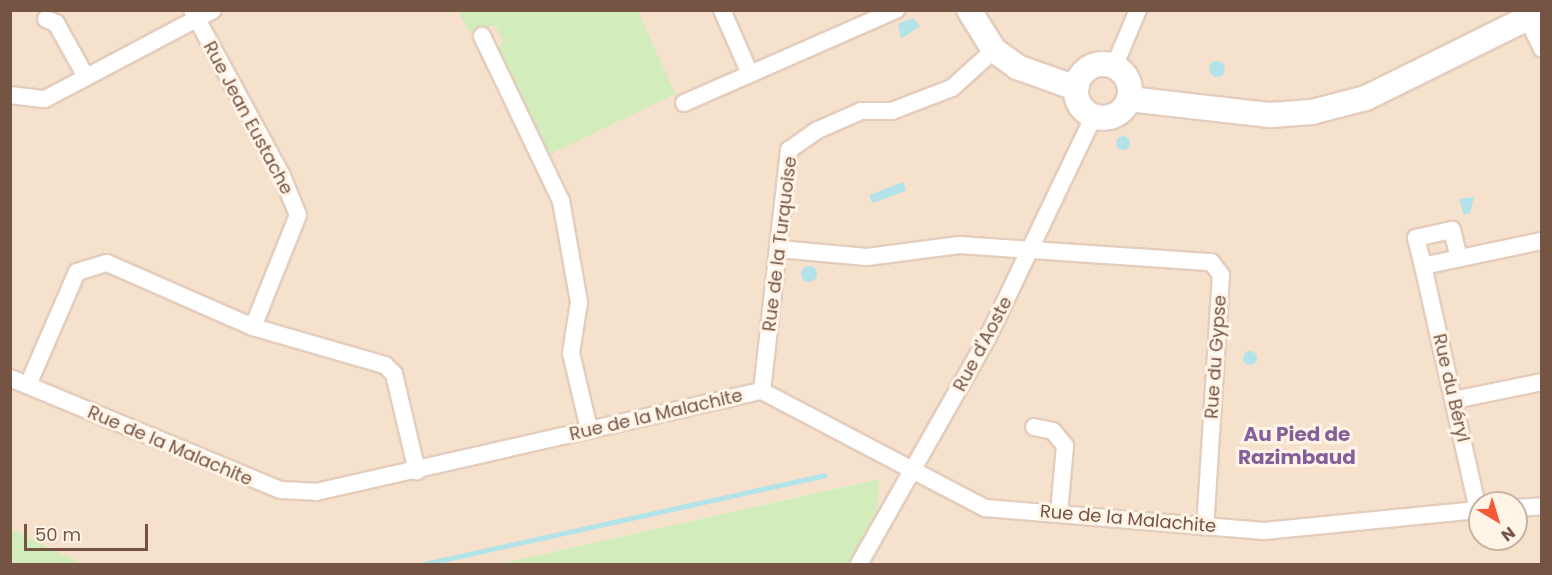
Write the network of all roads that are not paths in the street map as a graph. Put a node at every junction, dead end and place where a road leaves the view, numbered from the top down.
1 (213, 10) edge
2 (722, 10) edge
3 (896, 10) edge
4 (969, 10) edge
5 (1138, 10) edge
6 (194, 15) edge
7 (1535, 16) edge
8 (46, 19) dead end
9 (482, 36) dead end
10 (1542, 49) edge
11 (994, 50) junction
12 (1114, 67) junction
13 (750, 74) junction
14 (86, 77) junction
15 (1076, 88) junction
16 (10, 95) edge
17 (1129, 99) junction
18 (684, 103) dead end
19 (1094, 116) junction
20 (1542, 241) edge
21 (779, 249) junction
22 (1033, 249) junction
23 (1459, 258) junction
24 (1423, 266) junction
25 (254, 327) junction
26 (10, 378) edge
27 (1542, 382) edge
28 (28, 385) junction
29 (762, 391) junction
30 (1454, 400) junction
31 (1034, 427) dead end
32 (589, 429) junction
33 (417, 471) junction
34 (912, 473) junction
35 (1475, 491) edge
36 (1468, 511) edge
37 (1059, 513) junction
38 (1205, 526) junction
39 (859, 564) edge

1 - 6 street
2 - 13 street
3 - 13 street
4 - 11 street
5 - 12 street
6 - 14 street
6 - 25 street, Rue Jean Eustache
7 - 10 street
7 - 17 street
8 - 14 street
9 - 32 street
11 - 15 street
11 - 21 street, Rue de la Turquoise
12 - 15 street
12 - 17 street
13 - 18 street
14 - 16 street
15 - 19 street
17 - 19 street
19 - 22 street, Rue d'Aoste
20 - 23 street
21 - 22 street, Rue du Gypse
21 - 29 street, Rue de la Turquoise
22 - 34 street, Rue d'Aoste
22 - 38 street, Rue du Gypse
23 - 24 street
23 - 24 street, Rue du Béryl
24 - 30 street, Rue du Béryl
25 - 28 street
25 - 33 street
26 - 28 street, Rue de la Malachite
27 - 30 street
28 - 33 street, Rue de la Malachite
29 - 32 street, Rue de la Malachite
29 - 34 street, Rue de la Malachite
30 - 35 street, Rue du Béryl
31 - 37 street
32 - 33 street, Rue de la Malachite
34 - 37 street, Rue de la Malachite
34 - 39 street, Rue d'Aoste
36 - 38 street, Rue de la Malachite
37 - 38 street, Rue de la Malachite

